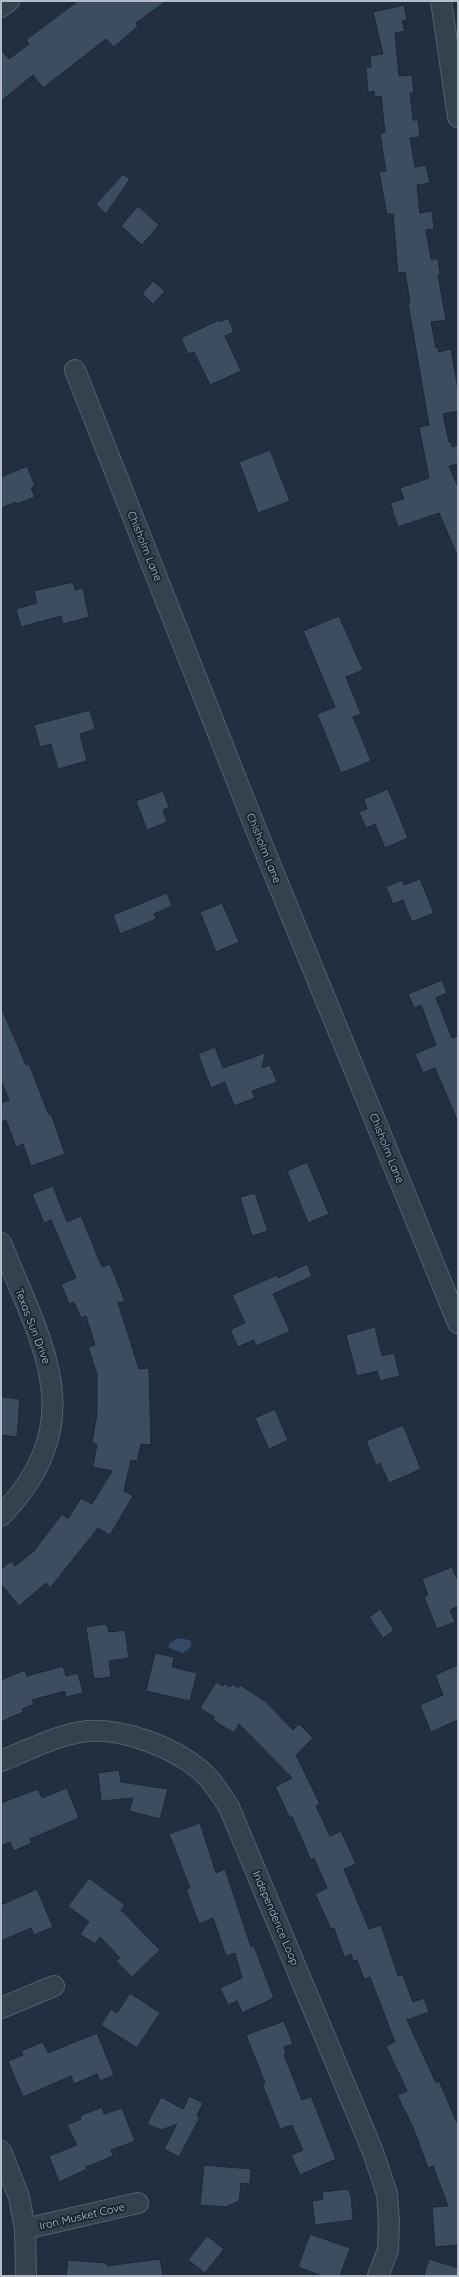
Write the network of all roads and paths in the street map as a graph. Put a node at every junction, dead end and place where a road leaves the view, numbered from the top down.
1 (9, 1) edge
2 (441, 1) edge
3 (1, 7) edge
4 (458, 118) edge
5 (75, 370) dead end
6 (1, 1243) edge
7 (458, 1323) edge
8 (1, 1516) edge
9 (1, 1761) edge
10 (54, 1986) dead end
11 (1, 2008) edge
12 (1, 2151) edge
13 (138, 2203) dead end
14 (25, 2229) junction
15 (26, 2276) edge
16 (378, 2276) edge

1 - 3 street
2 - 4 street
5 - 7 street, Chisholm Lane
6 - 8 street, Texas Sun Drive
9 - 16 street, Independence Loop
10 - 11 street
12 - 14 street
13 - 14 street, Iron Musket Cove
14 - 15 street

